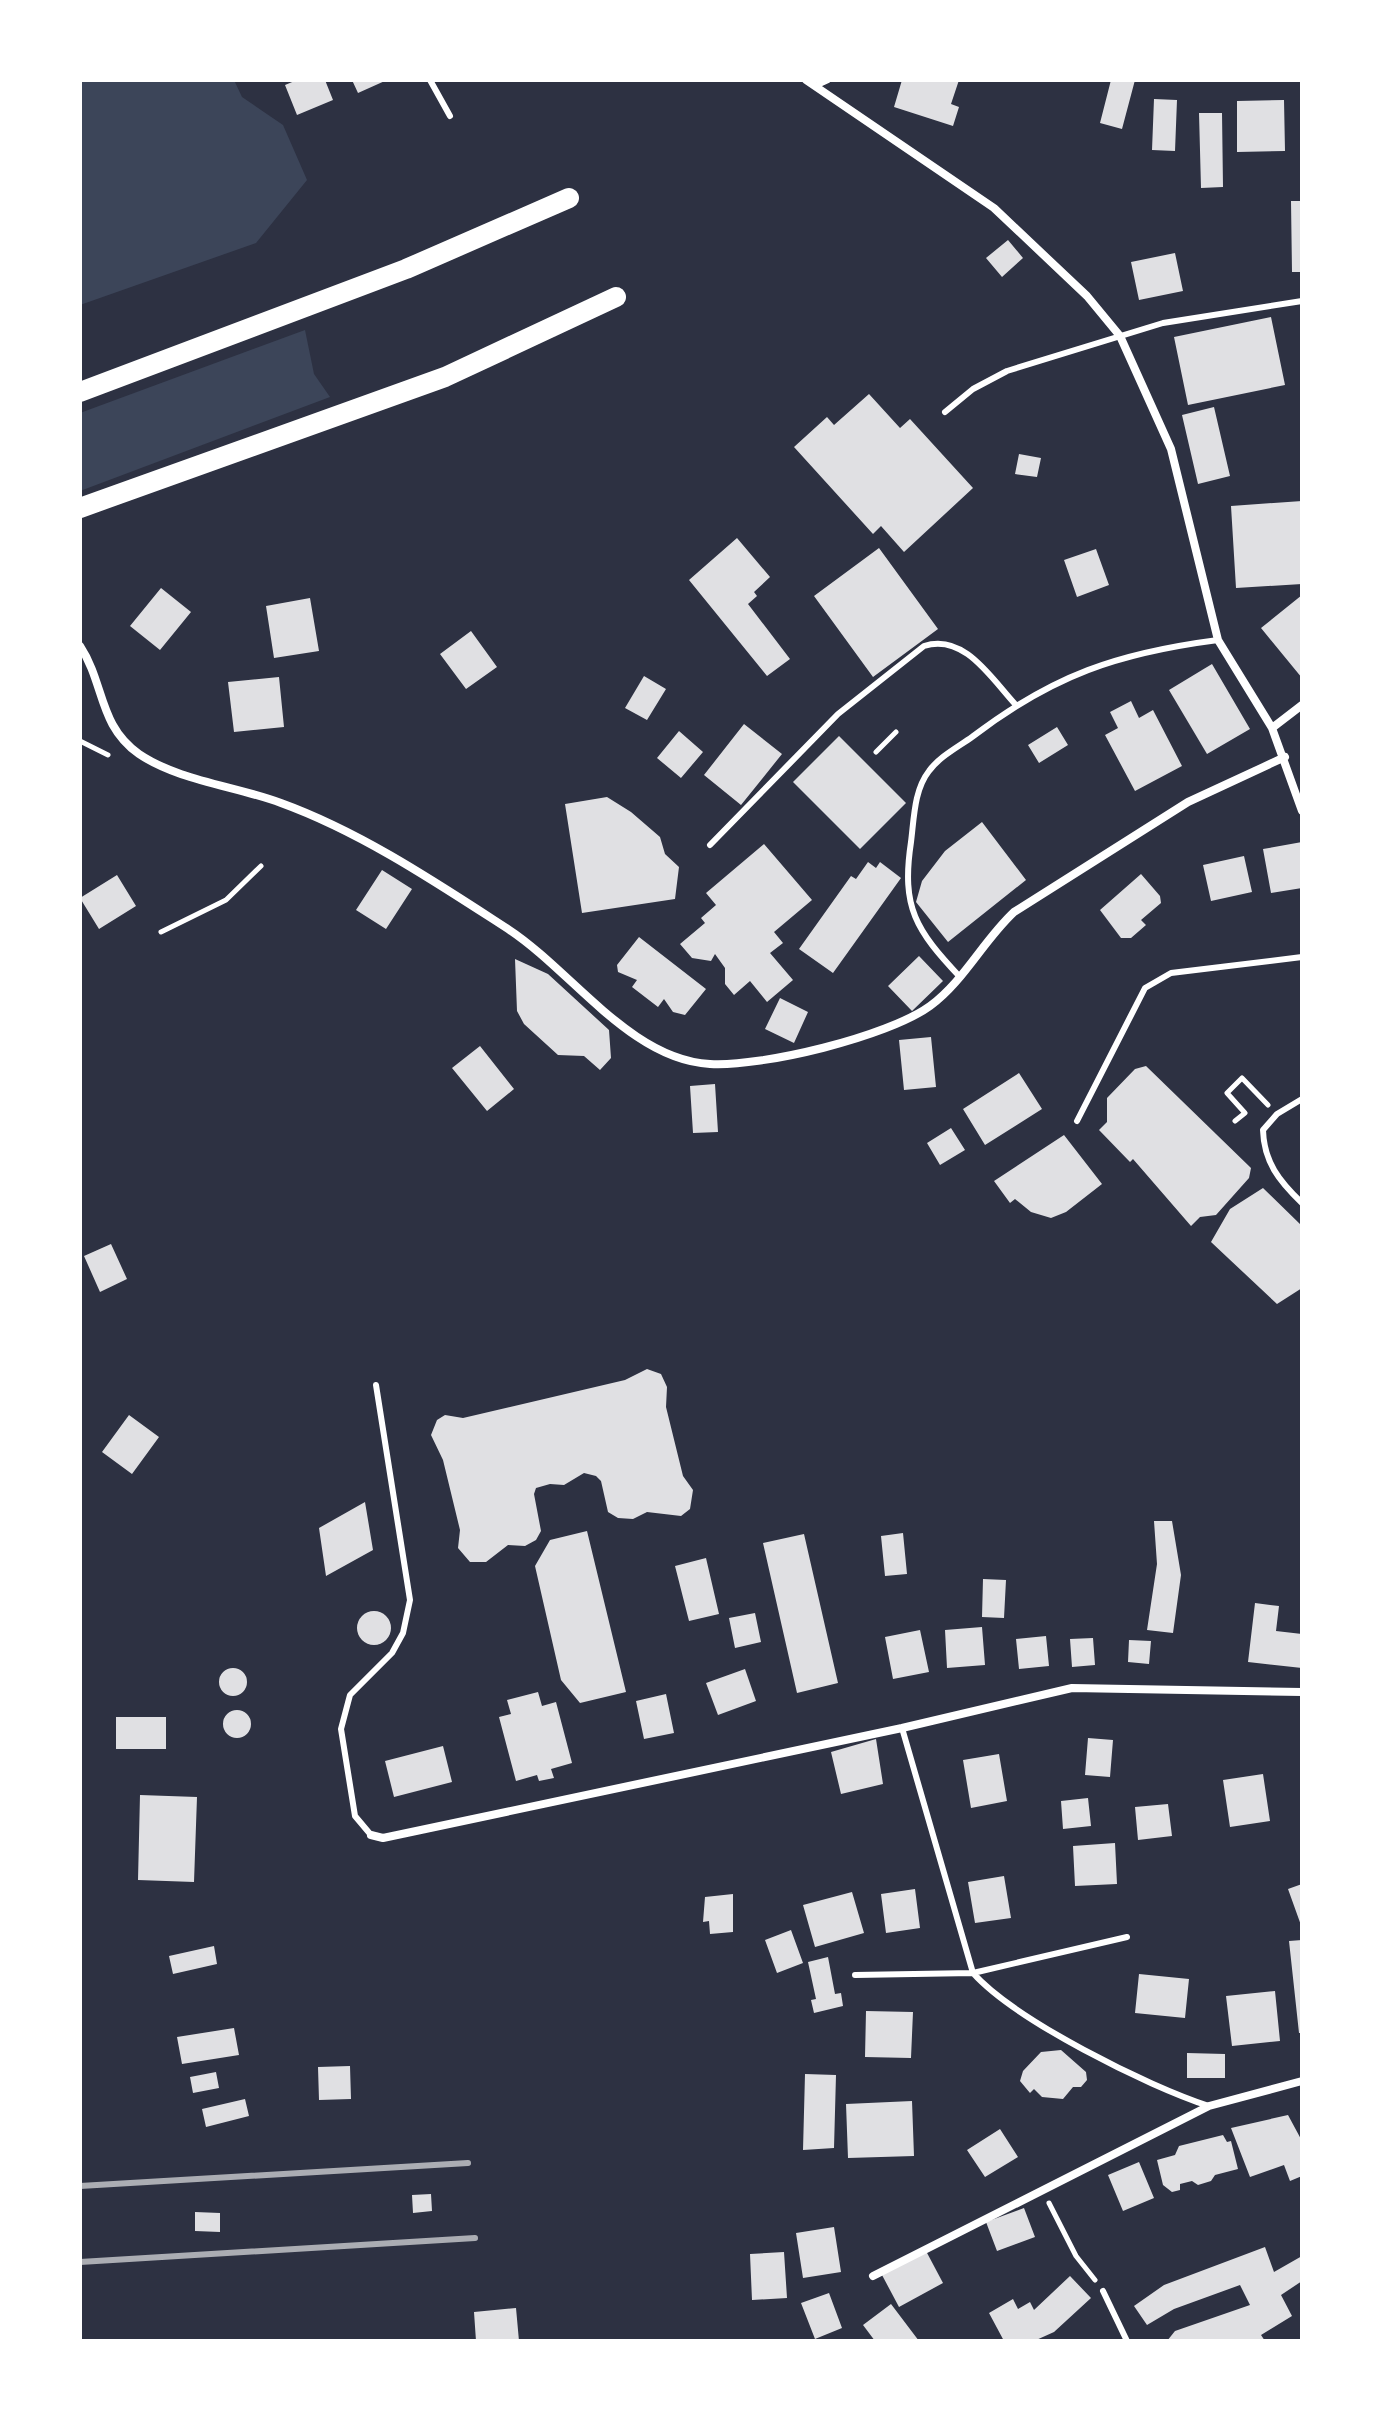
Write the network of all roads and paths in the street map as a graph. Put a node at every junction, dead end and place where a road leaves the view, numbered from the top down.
1 (430, 80) edge
2 (806, 80) edge
3 (828, 80) edge
4 (815, 86) junction
5 (450, 116) dead end
6 (569, 198) dead end
7 (616, 297) dead end
8 (1302, 301) edge
9 (1120, 336) junction
10 (80, 392) edge
11 (945, 412) dead end
12 (80, 508) edge
13 (1218, 640) junction
14 (80, 646) edge
15 (1015, 704) junction
16 (1302, 705) edge
17 (1272, 728) junction
18 (896, 732) dead end
19 (80, 741) edge
20 (876, 752) dead end
21 (108, 755) dead end
22 (1285, 757) junction
23 (1302, 811) edge
24 (710, 845) dead end
25 (261, 866) dead end
26 (161, 932) dead end
27 (1302, 957) edge
28 (960, 977) junction
29 (1302, 1099) edge
30 (1277, 1114) junction
31 (1077, 1121) dead end
32 (1235, 1121) dead end
33 (1302, 1203) edge
34 (376, 1385) dead end
35 (1302, 1692) edge
36 (902, 1728) junction
37 (371, 1835) joint
38 (1127, 1937) dead end
39 (973, 1973) junction
40 (855, 1975) dead end
41 (1302, 2081) edge
42 (1209, 2106) junction
43 (1042, 2188) junction
44 (873, 2276) dead end
45 (1103, 2291) joint
46 (1127, 2341) edge

1 - 5 lane
2 - 4 street
3 - 4 lane
4 - 9 street
6 - 10 main road
7 - 12 main road
8 - 9 lane
9 - 11 lane
9 - 13 street
13 - 15 lane
13 - 17 street
14 - 28 street
15 - 24 lane
15 - 28 lane
16 - 17 street
17 - 22 street
18 - 20 path
19 - 21 path
22 - 23 street
22 - 28 street
25 - 26 path
27 - 31 lane
29 - 30 lane
30 - 32 path
30 - 33 lane
34 - 37 lane
35 - 36 street
36 - 37 street
36 - 39 lane
38 - 39 lane
39 - 40 lane
39 - 42 lane
41 - 42 street
42 - 43 street
43 - 44 street
43 - 45 path
45 - 46 lane

